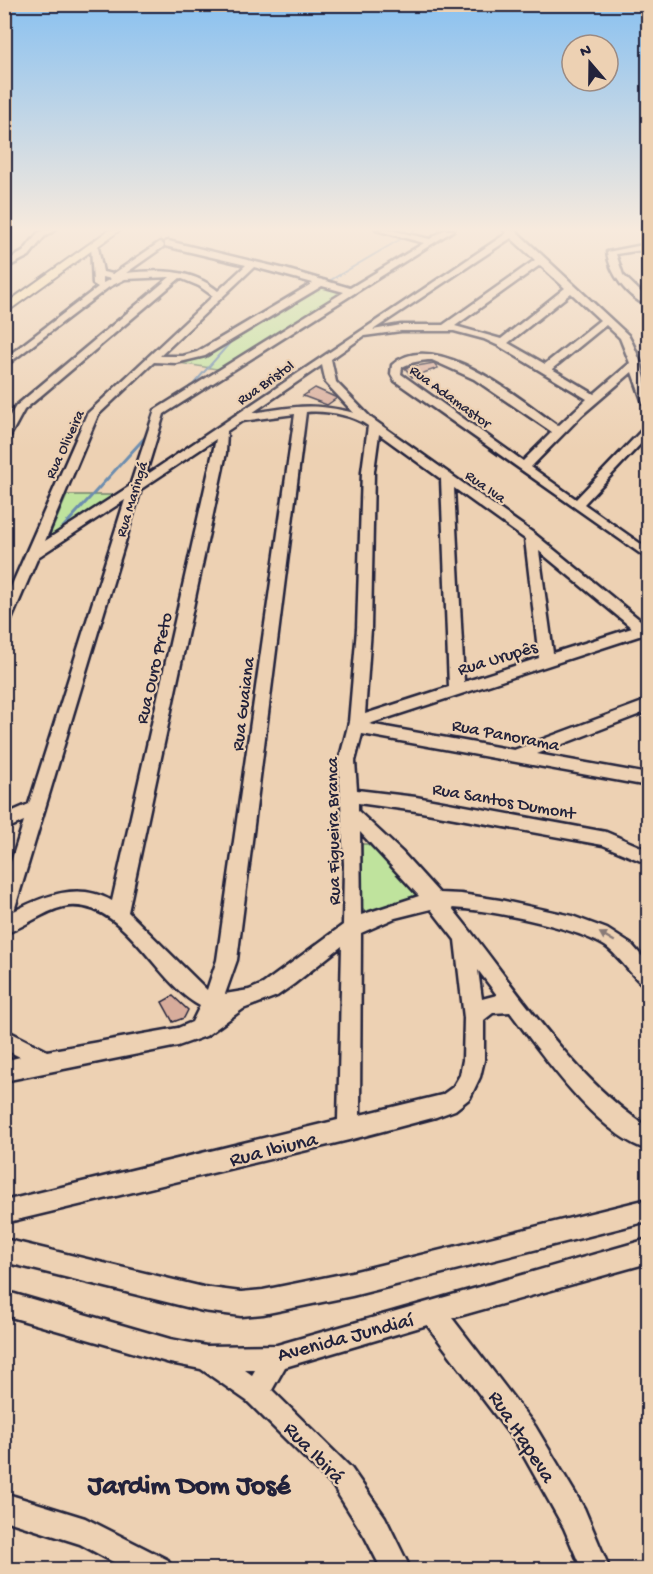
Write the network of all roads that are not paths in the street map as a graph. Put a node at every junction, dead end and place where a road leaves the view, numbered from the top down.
1 (82, 303) edge
2 (144, 303) edge
3 (211, 303) edge
4 (286, 303) edge
5 (332, 303) edge
6 (405, 303) edge
7 (480, 303) edge
8 (552, 303) edge
9 (588, 303) edge
10 (606, 320) junction
11 (445, 328) junction
12 (358, 336) junction
13 (502, 343) junction
14 (156, 359) junction
15 (326, 359) junction
16 (4, 364) edge
17 (634, 364) junction
18 (544, 370) junction
19 (210, 371) junction
20 (594, 399) junction
21 (648, 403) edge
22 (301, 408) junction
23 (238, 419) junction
24 (370, 422) junction
25 (648, 430) edge
26 (222, 431) junction
27 (559, 432) junction
28 (4, 436) edge
29 (524, 467) junction
30 (447, 478) junction
31 (135, 488) junction
32 (577, 504) junction
33 (531, 538) junction
34 (33, 554) junction
35 (648, 555) edge
36 (4, 620) edge
37 (646, 629) edge
38 (547, 662) junction
39 (457, 690) junction
40 (648, 705) edge
41 (356, 724) junction
42 (517, 755) junction
43 (648, 780) edge
44 (348, 795) junction
45 (35, 809) junction
46 (351, 814) junction
47 (4, 823) edge
48 (648, 857) edge
49 (436, 901) junction
50 (119, 913) junction
51 (4, 915) edge
52 (4, 926) edge
53 (353, 929) junction
54 (464, 940) junction
55 (648, 978) edge
56 (241, 1001) junction
57 (212, 1002) junction
58 (516, 1004) junction
59 (474, 1017) junction
60 (199, 1029) junction
61 (4, 1038) edge
62 (46, 1061) junction
63 (4, 1071) edge
64 (349, 1129) junction
65 (648, 1139) edge
66 (648, 1210) edge
67 (4, 1212) edge
68 (4, 1250) edge
69 (648, 1251) edge
70 (4, 1303) edge
71 (433, 1313) junction
72 (277, 1357) junction
73 (206, 1358) junction
74 (256, 1392) junction
75 (4, 1506) edge
76 (158, 1569) edge
77 (398, 1569) edge
78 (596, 1569) edge

1 - 16 street
2 - 28 street
3 - 14 street, Rua Oliveira
4 - 14 street
5 - 19 street, Rua Maringá
6 - 12 street, Rua Bristol
7 - 11 street
8 - 13 street
9 - 10 street
10 - 17 street
10 - 18 street
11 - 12 street
11 - 13 street
12 - 15 street, Rua Bristol
13 - 18 street
14 - 19 street
14 - 34 street, Rua Oliveira
15 - 23 street, Rua Bristol
15 - 24 street, Rua Iva
17 - 20 street
17 - 21 street
18 - 20 street
19 - 31 street, Rua Maringá
20 - 27 street
22 - 23 street
22 - 24 street
22 - 57 street, Rua Guaiana
23 - 26 street, Rua Bristol
24 - 30 street, Rua Iva
24 - 41 street, Rua Figueira Branca
25 - 32 street
26 - 31 street, Rua Bristol
26 - 50 street, Rua Ouro Preto
27 - 29 street
27 - 29 street, Rua Adamastor
29 - 32 street, Rua Adamastor
30 - 33 street, Rua Iva
30 - 39 street
31 - 34 street, Rua Bristol
31 - 45 street, Rua Maringá
32 - 35 street, Rua Adamastor
33 - 37 street, Rua Iva
33 - 38 street
34 - 36 street, Rua Oliveira
37 - 38 street, Rua Urupês
38 - 39 street, Rua Urupês
39 - 41 street, Rua Urupês
40 - 42 street
41 - 42 street, Rua Panorama
41 - 44 street, Rua Figueira Branca
42 - 43 street, Rua Panorama
44 - 46 street, Rua Figueira Branca
44 - 48 street, Rua Santos Dumont
45 - 47 street
45 - 51 street, Rua Maringá
46 - 49 street
46 - 53 street, Rua Figueira Branca
49 - 53 street
49 - 54 street
55 -> 49 street
50 - 52 street
50 - 57 street
53 - 56 street
53 - 64 street, Rua Figueira Branca
54 - 58 street
54 - 59 street, Rua Ibiuna
56 - 57 street
56 - 60 street
57 - 60 street, Rua Guaiana
58 - 59 street
58 - 65 street
59 - 64 street, Rua Ibiuna
60 - 62 street
61 - 62 street
62 - 63 street
64 - 67 street, Rua Ibiuna
66 - 68 street
69 - 71 street, Avenida Jundiaí
70 - 73 street, Avenida Jundiaí
71 - 72 street, Avenida Jundiaí
71 - 78 street, Rua Itapeva
72 - 73 street, Avenida Jundiaí
72 - 74 street
73 - 74 street, Rua Ibirá
74 - 77 street, Rua Ibirá
75 - 76 street

